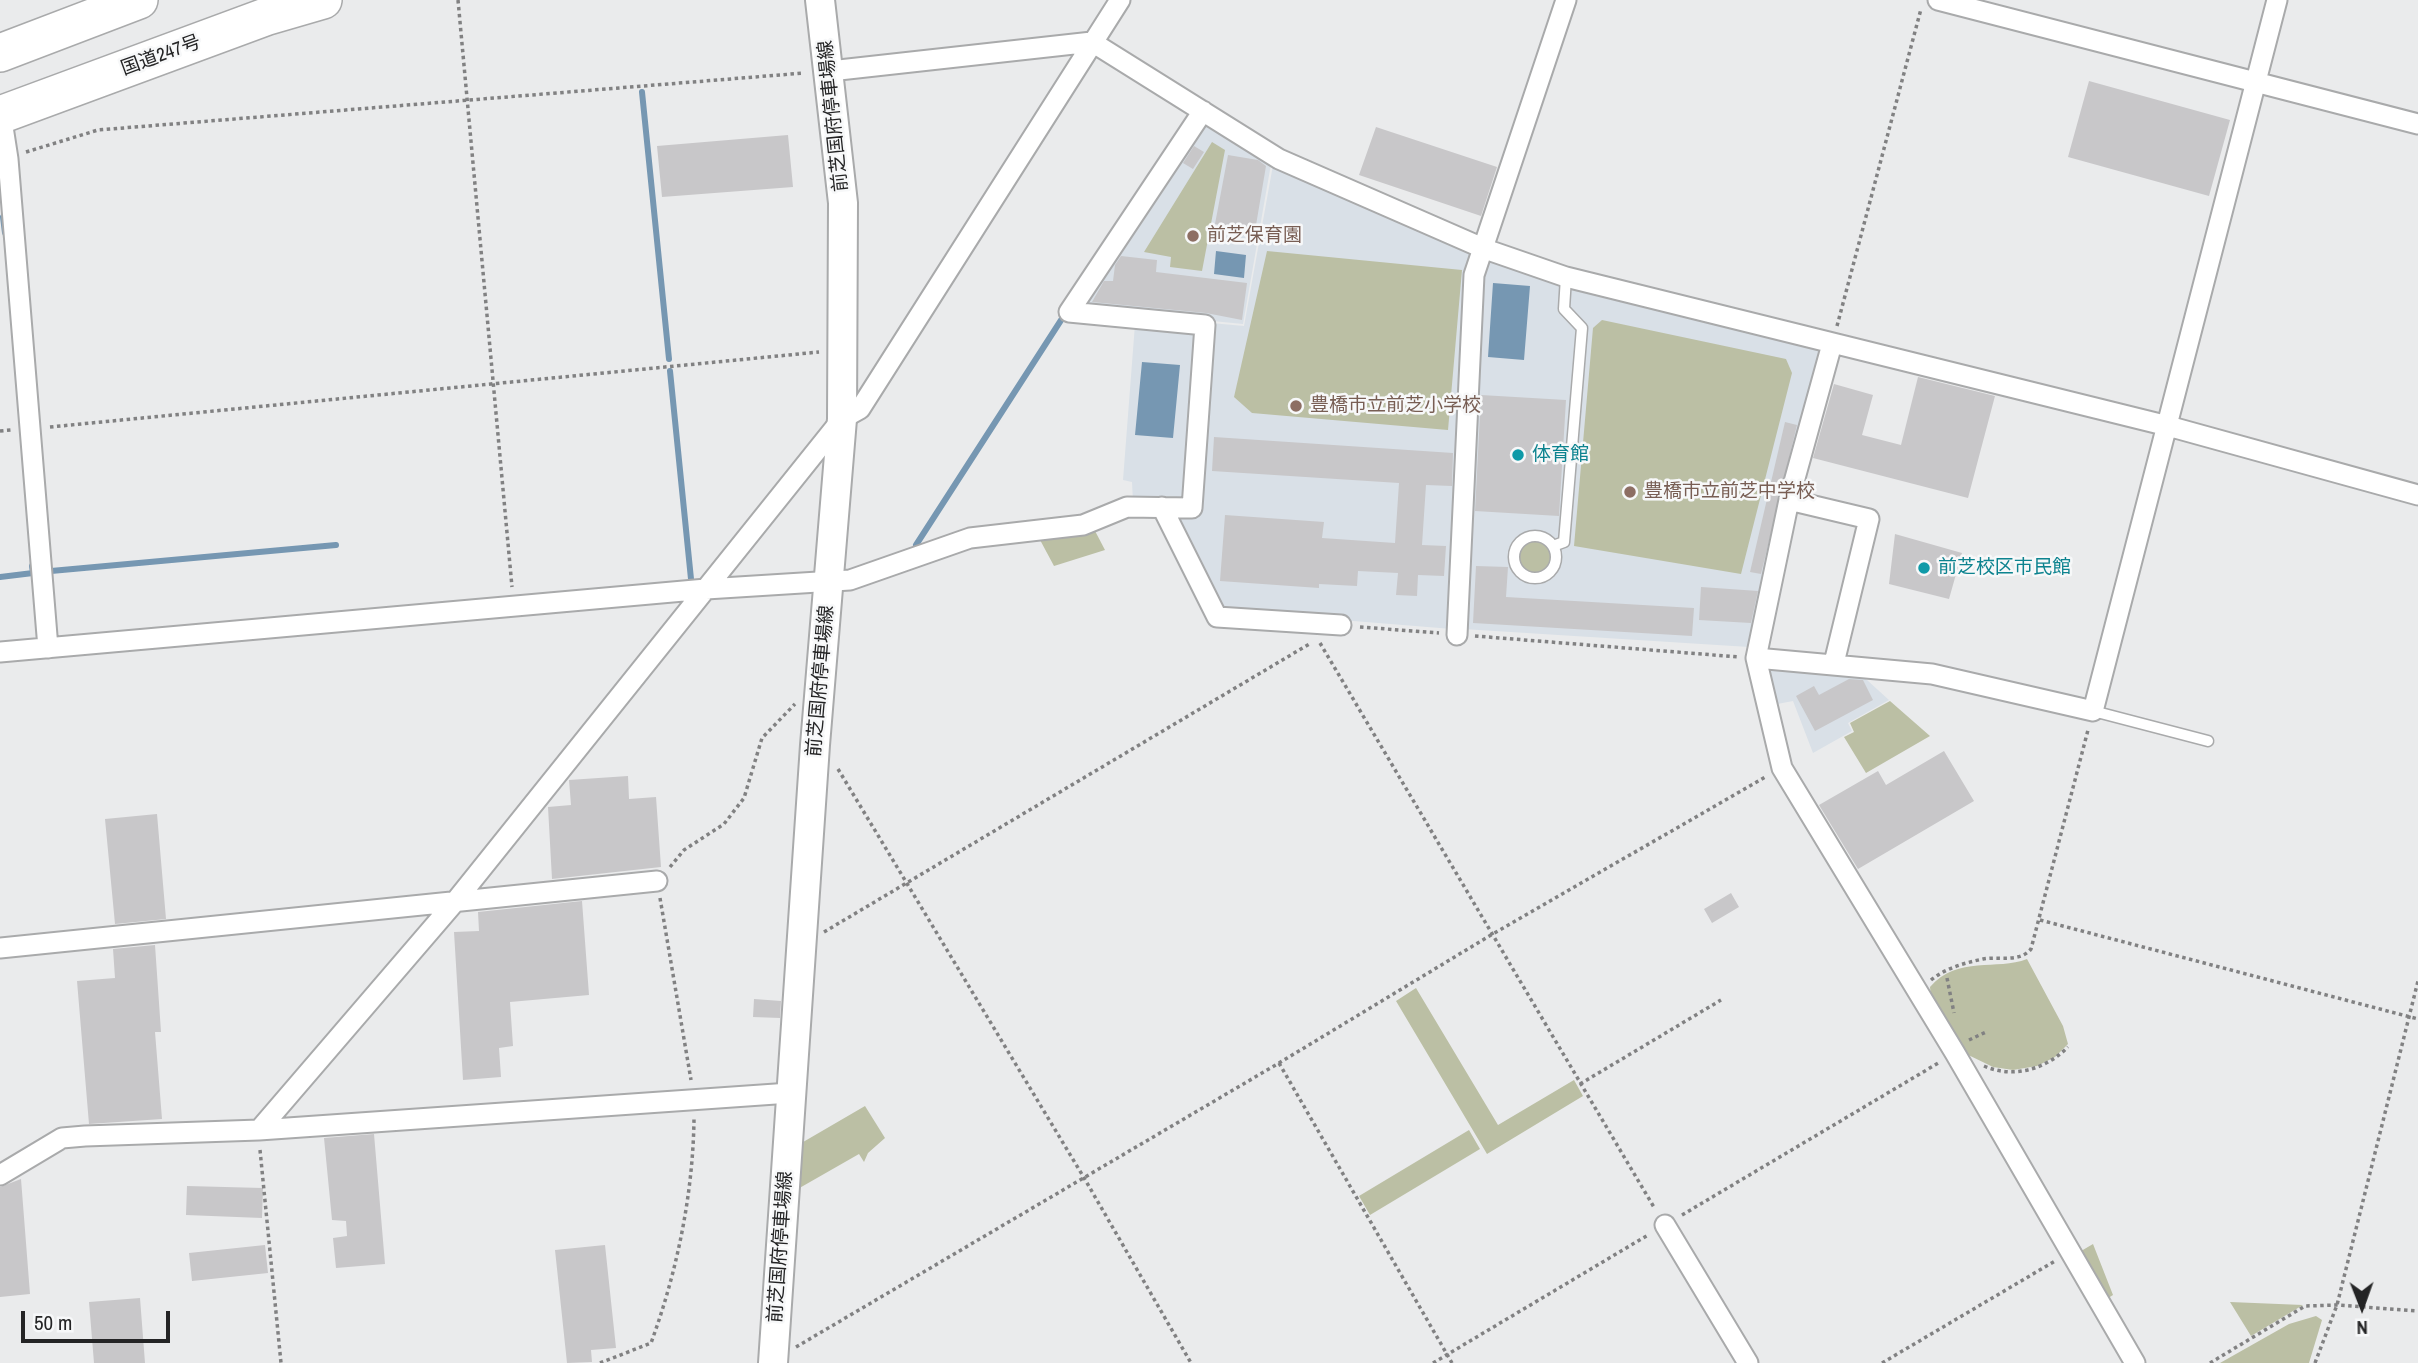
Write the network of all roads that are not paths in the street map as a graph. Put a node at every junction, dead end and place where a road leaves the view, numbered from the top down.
1 (139, 0) edge
2 (323, 0) edge
3 (820, 0) edge
4 (1120, 0) edge
5 (1566, 0) edge
6 (1938, 0) edge
7 (2277, 0) edge
8 (266, 8) edge
9 (1093, 42) junction
10 (2, 47) edge
11 (830, 71) junction
12 (2256, 83) junction
13 (1203, 111) junction
14 (1, 115) edge
15 (2418, 124) edge
16 (1485, 249) junction
17 (1566, 277) junction
18 (1832, 344) junction
19 (842, 419) junction
20 (2168, 426) junction
21 (2418, 495) edge
22 (1789, 500) junction
23 (1162, 507) junction
24 (1553, 546) junction
25 (829, 582) junction
26 (706, 589) junction
27 (1341, 625) road end
28 (1457, 635) road end
29 (48, 648) junction
30 (0, 652) edge
31 (1756, 658) junction
32 (1834, 663) junction
33 (2093, 711) junction
34 (2208, 741) dead end
35 (657, 881) road end
36 (454, 903) junction
37 (0, 948) edge
38 (790, 1093) junction
39 (258, 1130) junction
40 (0, 1175) edge
41 (1665, 1225) road end
42 (772, 1362) edge
43 (1748, 1363) edge
44 (2135, 1363) edge

1 - 10 highway
2 - 8 highway, 国道247号
3 - 11 main road, 前芝国府停車場線
4 - 9 street
5 - 16 street
6 - 12 street
7 - 12 street
8 - 14 highway, 国道247号
9 - 11 street
9 - 13 street
9 - 19 street
11 - 19 main road, 前芝国府停車場線
12 - 15 street
12 - 20 street
13 - 16 street
13 - 23 street
14 - 29 street
16 - 17 street
16 - 28 street
17 - 18 street
17 - 24 lane
18 - 20 street
18 - 22 street
19 - 25 main road, 前芝国府停車場線
19 - 26 street
20 - 21 street
20 - 33 street
22 - 31 street
22 - 32 street
23 - 25 street
23 - 27 street
24 - 24 lane
25 - 26 street
25 - 38 main road, 前芝国府停車場線
26 - 29 street
26 - 36 street
29 - 30 street
31 - 32 street
31 - 44 street
32 - 33 street
33 - 34 lane
35 - 36 street
36 - 37 street
36 - 39 street
38 - 39 street
38 - 42 main road, 前芝国府停車場線
39 - 40 street
41 - 43 street

